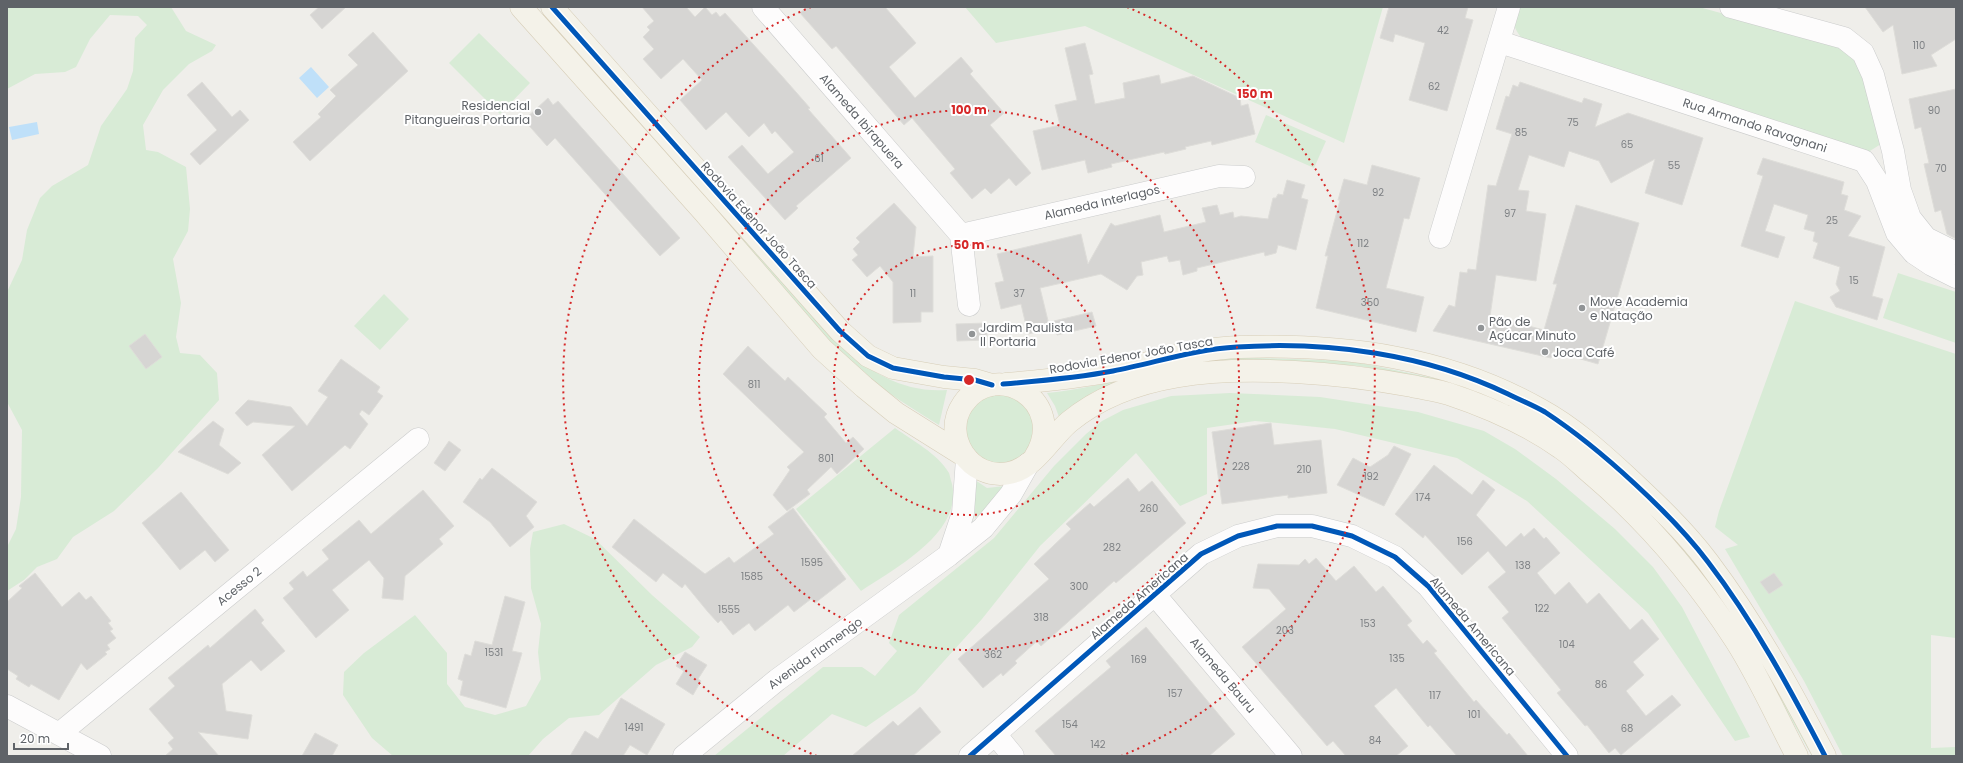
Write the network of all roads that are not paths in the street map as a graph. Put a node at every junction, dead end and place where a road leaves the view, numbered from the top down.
1 (521, 7) edge
2 (552, 7) edge
3 (763, 7) edge
4 (1509, 7) edge
5 (1731, 7) edge
6 (1500, 42) junction
7 (1893, 152) junction
8 (1864, 161) junction
9 (1244, 177) dead end
10 (961, 235) junction
11 (1440, 237) dead end
12 (1956, 253) edge
13 (1956, 277) edge
14 (969, 305) dead end
15 (998, 385) junction
16 (418, 439) dead end
17 (965, 457) junction
18 (1031, 461) junction
19 (949, 555) junction
20 (1155, 595) junction
21 (7, 706) edge
22 (59, 734) junction
23 (996, 735) junction
24 (100, 756) edge
25 (684, 756) edge
26 (970, 756) edge
27 (1013, 756) edge
28 (1291, 756) edge
29 (1568, 756) edge
30 (1797, 756) edge
31 (1825, 756) edge

1 - 17 main road
2 - 15 main road, Rodovia Edenor João Tasca
3 - 10 street, Alameda Ibirapuera
4 - 6 street
5 - 7 street
6 - 8 street, Rua Armando Ravagnani
6 - 11 street
7 - 8 street
7 - 12 street
8 - 13 street
9 - 10 street, Alameda Interlagos
10 - 14 street
15 - 17 main road
15 - 18 main road
15 - 31 main road, Rodovia Edenor João Tasca
16 - 22 street, Acesso 2
17 - 18 main road
17 - 19 street
18 - 19 street, Avenida Flamengo
18 - 30 main road
19 - 25 street, Avenida Flamengo
20 - 23 street, Alameda Americana
20 - 28 street, Alameda Bauru
20 - 29 street, Alameda Americana
21 - 22 street
22 - 24 street
23 - 26 street, Alameda Americana
23 - 27 street

